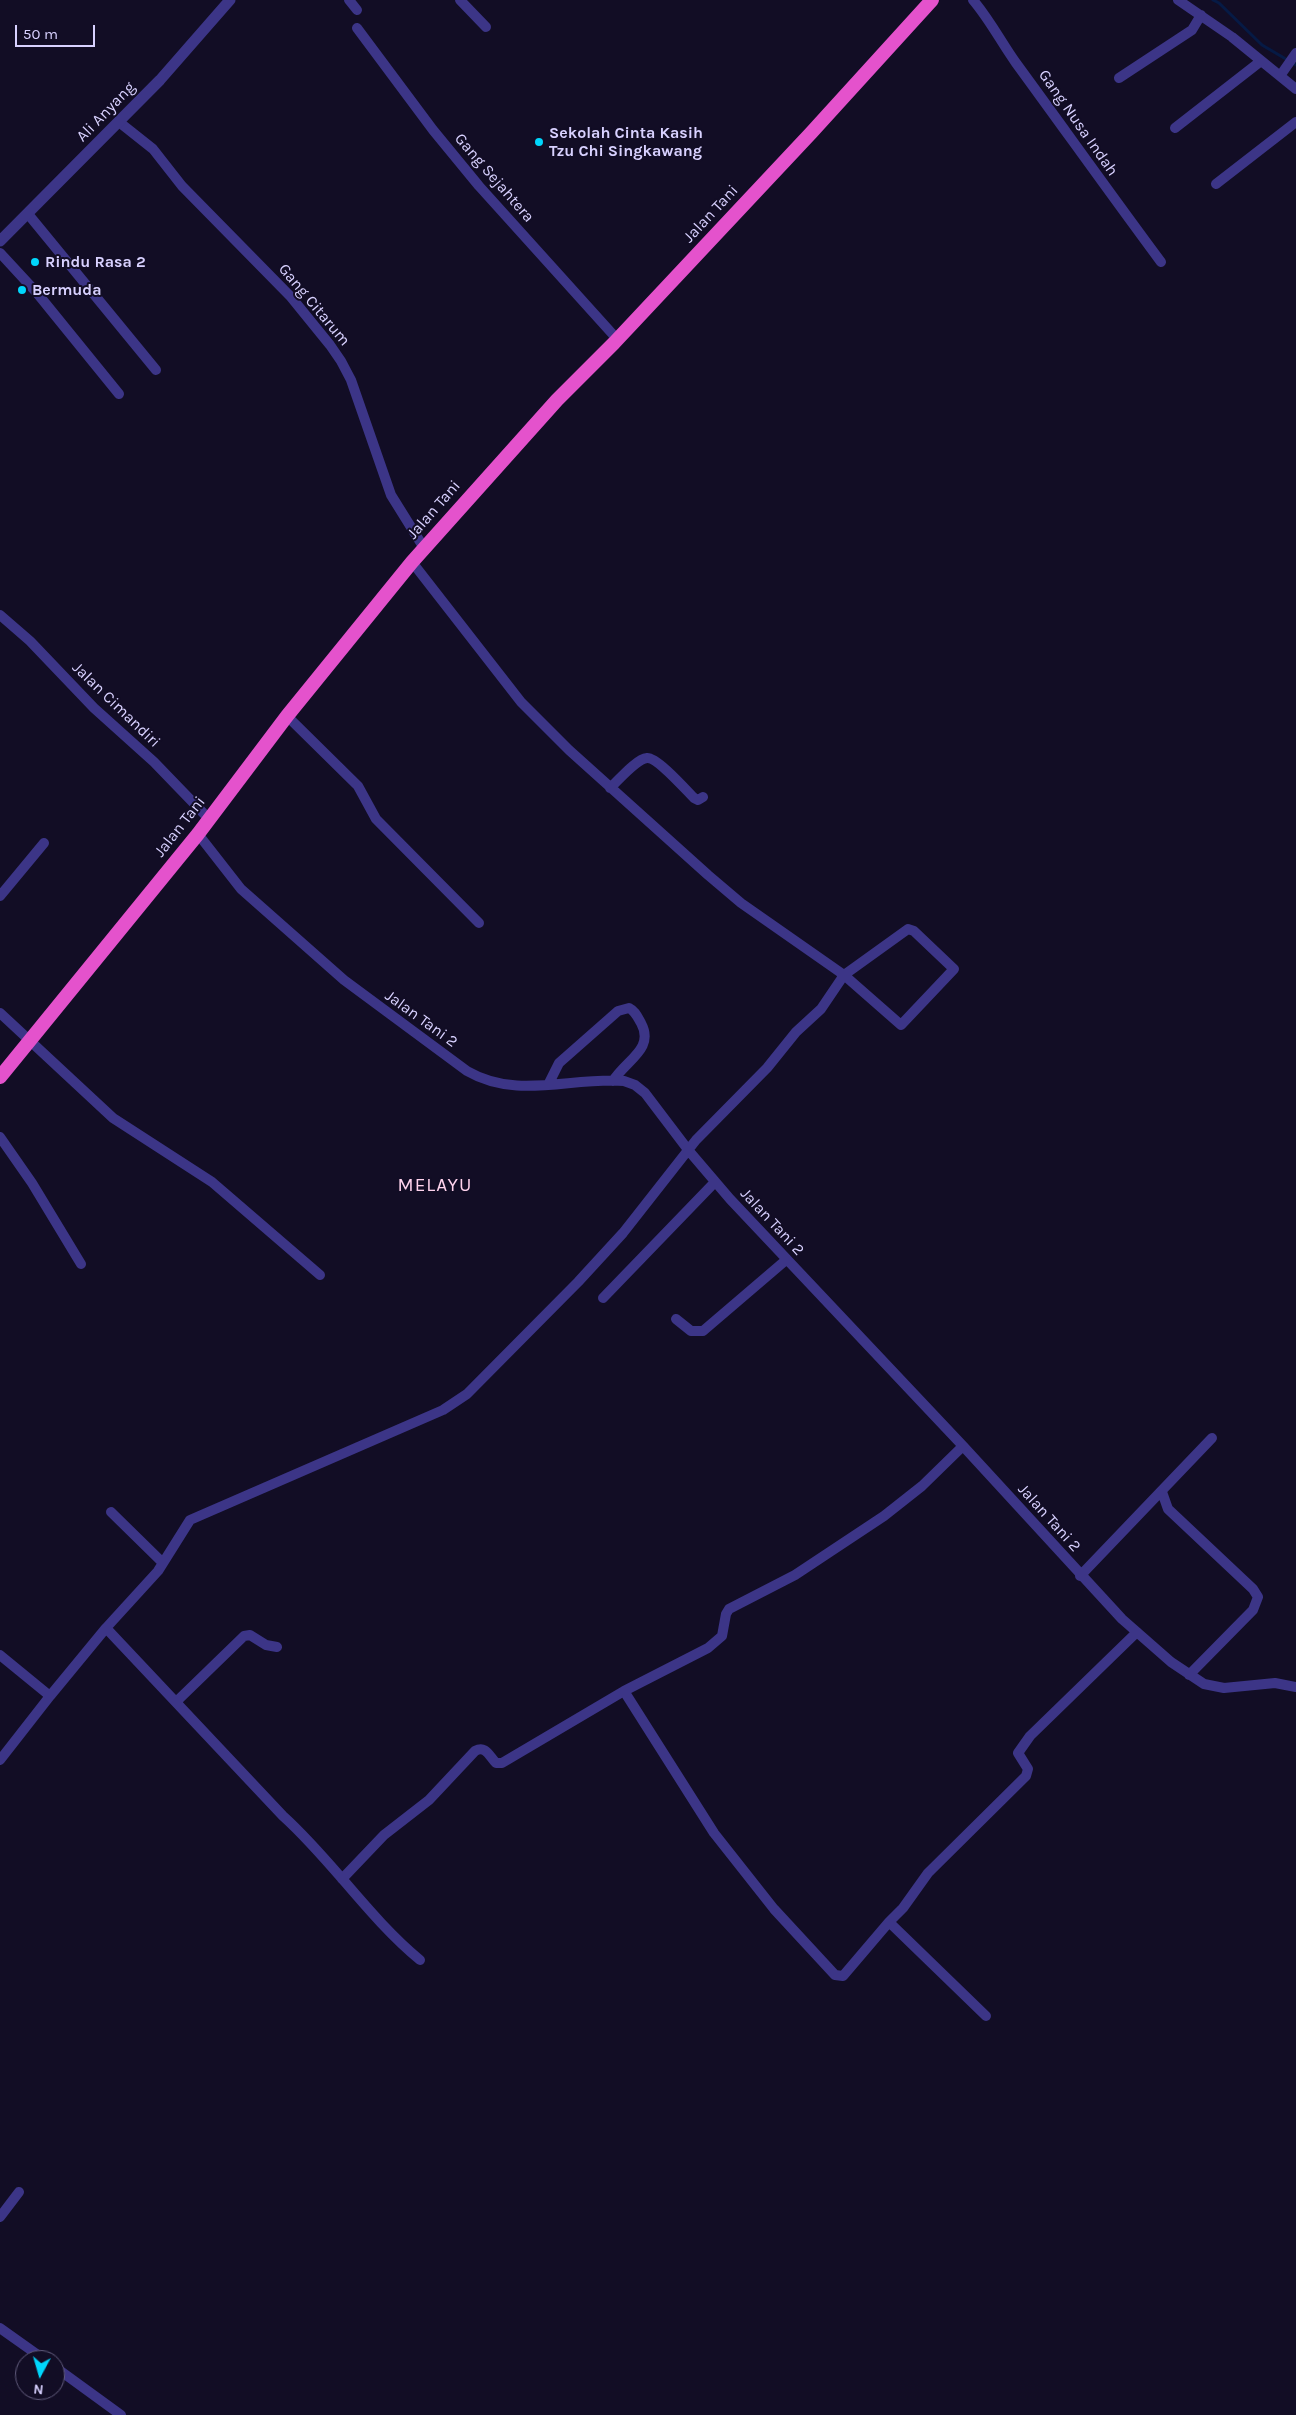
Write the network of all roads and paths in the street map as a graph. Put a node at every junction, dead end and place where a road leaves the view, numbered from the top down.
1 (230, 0) edge
2 (349, 0) edge
3 (460, 0) edge
4 (932, 0) edge
5 (974, 0) edge
6 (1178, 0) edge
7 (358, 10) dead end
8 (1201, 15) junction
9 (486, 27) dead end
10 (357, 28) dead end
11 (1292, 58) edge
12 (1261, 60) junction
13 (1280, 76) junction
14 (1119, 78) dead end
15 (1296, 89) edge
16 (119, 122) junction
17 (1296, 122) edge
18 (1175, 128) dead end
19 (1216, 184) dead end
20 (28, 214) junction
21 (0, 241) edge
22 (0, 253) edge
23 (1161, 262) dead end
24 (618, 339) junction
25 (156, 370) dead end
26 (119, 394) dead end
27 (424, 548) junction
28 (412, 562) junction
29 (0, 615) edge
30 (287, 716) junction
31 (610, 788) junction
32 (703, 798) dead end
33 (209, 819) junction
34 (198, 834) junction
35 (44, 843) dead end
36 (0, 896) edge
37 (479, 923) dead end
38 (844, 975) junction
39 (0, 1013) edge
40 (30, 1040) junction
41 (0, 1077) edge
42 (613, 1081) junction
43 (548, 1085) junction
44 (0, 1137) edge
45 (689, 1151) junction
46 (715, 1182) junction
47 (786, 1260) junction
48 (80, 1264) dead end
49 (320, 1275) dead end
50 (603, 1298) dead end
51 (676, 1319) dead end
52 (1212, 1438) dead end
53 (963, 1446) junction
54 (1162, 1492) junction
55 (111, 1512) dead end
56 (163, 1563) junction
57 (1080, 1576) junction
58 (106, 1628) junction
59 (1137, 1632) junction
60 (277, 1647) dead end
61 (0, 1655) edge
62 (1189, 1675) junction
63 (1296, 1687) edge
64 (624, 1690) junction
65 (50, 1696) junction
66 (176, 1702) junction
67 (0, 1760) edge
68 (342, 1878) junction
69 (889, 1922) junction
70 (420, 1960) dead end
71 (986, 2016) dead end
72 (19, 2192) dead end
73 (0, 2217) edge
74 (0, 2328) edge
75 (31, 2350) edge
76 (65, 2374) edge
77 (121, 2415) edge

1 - 16 street, Ali Anyang
2 - 7 street
3 - 9 street
4 - 24 highway, Jalan Tani
5 - 23 street, Gang Nusa Indah
6 - 8 street
8 - 12 street
8 - 14 street
10 - 24 street, Gang Sejahtera
11 - 13 street
12 - 13 street
12 - 18 street
13 - 15 street
16 - 20 street, Ali Anyang
16 - 27 street, Gang Citarum
17 - 19 street
20 - 21 street, Ali Anyang
20 - 25 street
22 - 26 street
24 - 27 highway, Jalan Tani
27 - 28 highway, Jalan Tani
28 - 30 highway, Jalan Tani
28 - 31 street
29 - 33 street, Jalan Cimandiri
30 - 33 highway, Jalan Tani
30 - 37 street
31 - 32 street
31 - 38 street
33 - 34 highway, Jalan Tani
34 - 40 highway, Jalan Tani
34 - 43 street, Jalan Tani 2
35 - 36 street
38 - 38 street
38 - 45 street
39 - 40 street
40 - 41 highway, Jalan Tani
40 - 49 street
42 - 43 street, Jalan Tani 2
42 - 43 street
42 - 45 street, Jalan Tani 2
44 - 48 street
45 - 46 street, Jalan Tani 2
45 - 56 street
46 - 47 street, Jalan Tani 2
46 - 50 street
47 - 51 street
47 - 53 street, Jalan Tani 2
52 - 54 street
53 - 57 street, Jalan Tani 2
53 - 64 street
54 - 57 street
54 - 62 street
55 - 56 street
56 - 58 street
57 - 59 street, Jalan Tani 2
58 - 65 street
58 - 66 street
59 - 62 street, Jalan Tani 2
59 - 69 street
60 - 66 street
61 - 65 street
62 - 63 street, Jalan Tani 2
64 - 68 street
64 - 69 street
65 - 67 street
66 - 68 street
68 - 70 street
69 - 71 street
72 - 73 street
74 - 75 street
76 - 77 street

